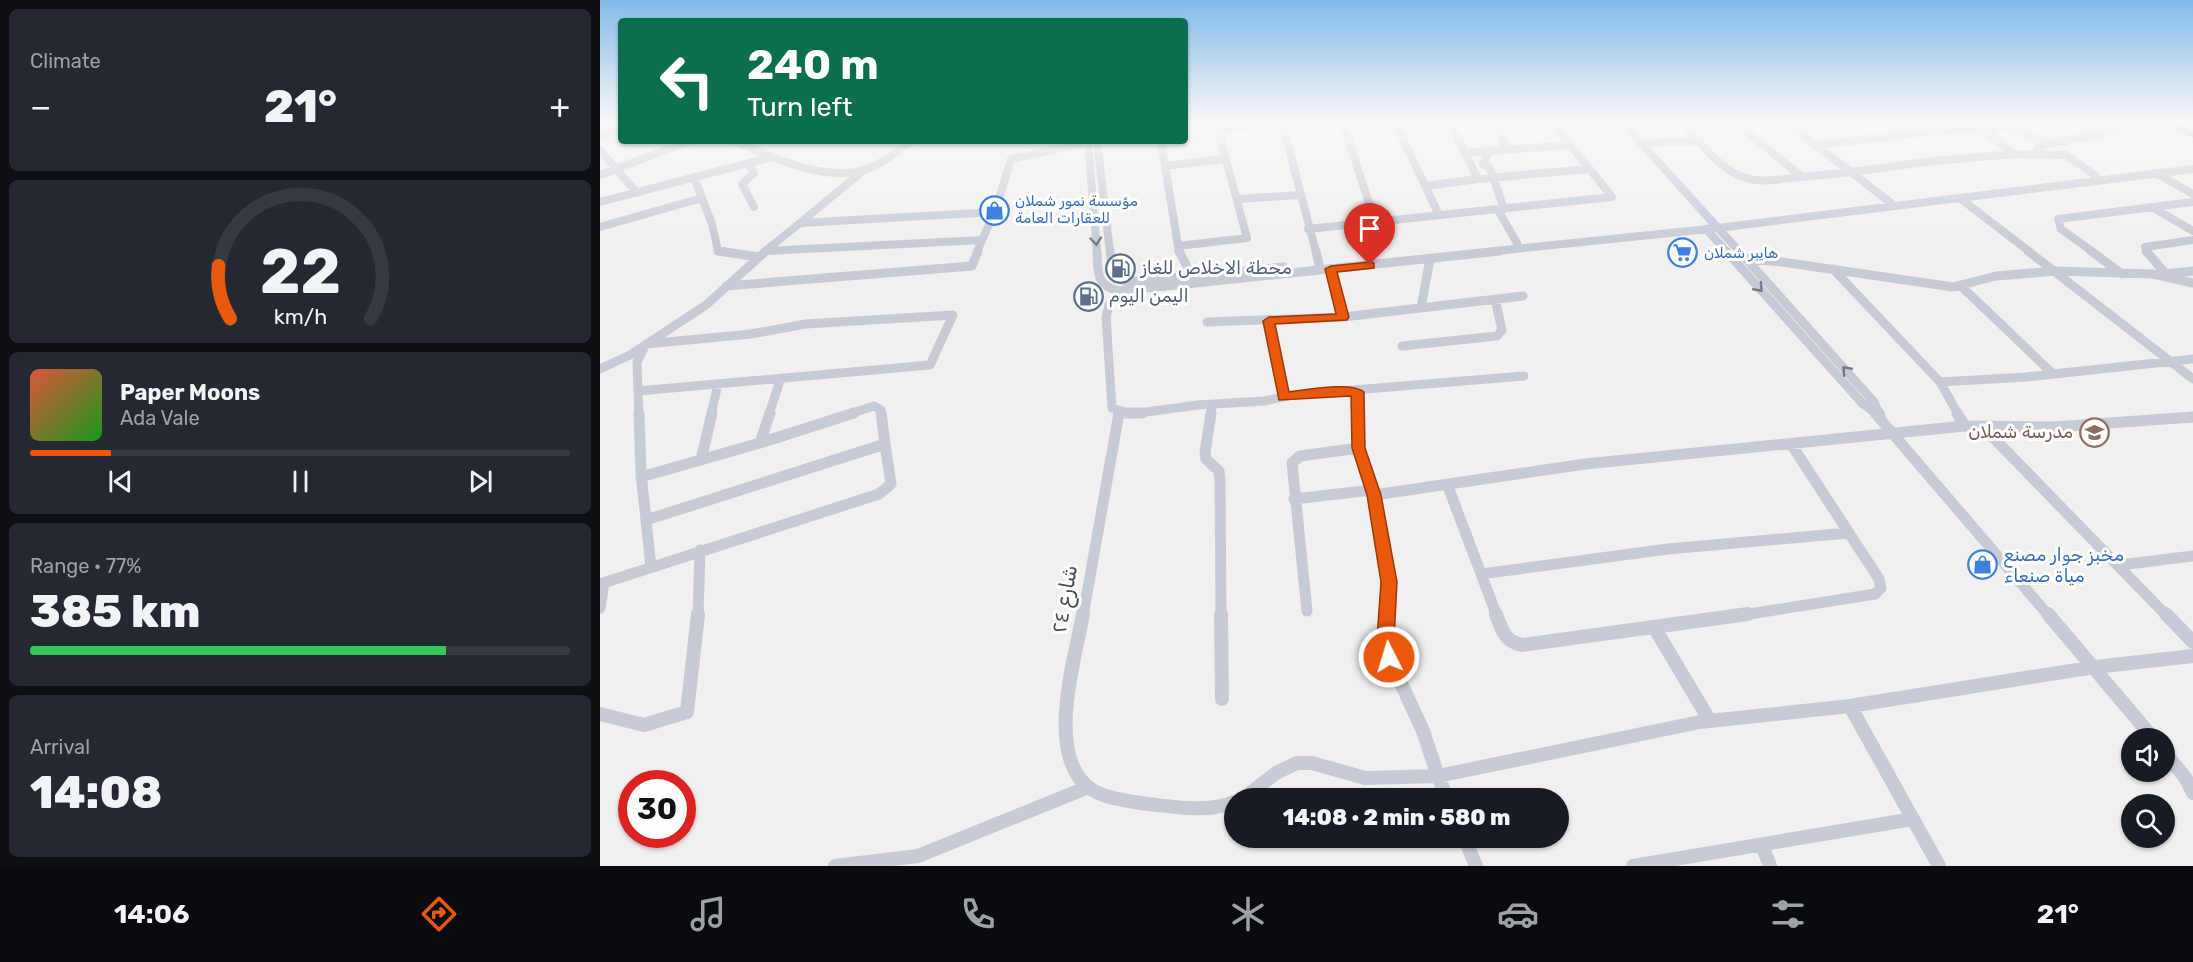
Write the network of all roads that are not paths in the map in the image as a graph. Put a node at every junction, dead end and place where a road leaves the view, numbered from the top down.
1 (612, 162) edge
2 (629, 162) edge
3 (795, 162) edge
4 (876, 162) edge
5 (1010, 162) edge
6 (1090, 162) edge
7 (1100, 162) edge
8 (1164, 162) edge
9 (1196, 162) edge
10 (1226, 162) edge
11 (1292, 162) edge
12 (1357, 162) edge
13 (1414, 162) edge
14 (1470, 162) edge
15 (1484, 162) edge
16 (1583, 162) edge
17 (1650, 162) edge
18 (1656, 162) edge
19 (1721, 162) edge
20 (1784, 162) edge
21 (1839, 162) edge
22 (1922, 162) edge
23 (2079, 162) edge
24 (748, 163) joint
25 (2193, 164) edge
26 (1165, 166) junction
27 (617, 168) junction
28 (1588, 169) junction
29 (2193, 169) edge
30 (864, 170) junction
31 (1851, 172) junction
32 (2156, 173) junction
33 (600, 175) edge
34 (2096, 176) junction
35 (694, 177) junction
36 (1802, 177) junction
37 (1494, 179) junction
38 (1478, 180) junction
39 (1425, 186) junction
40 (637, 193) junction
41 (2193, 194) edge
42 (1300, 195) junction
43 (702, 198) junction
44 (1237, 199) junction
45 (1961, 199) junction
46 (600, 202) edge
47 (2193, 202) edge
48 (1891, 203) junction
49 (754, 207) dead end
50 (2152, 207) junction
51 (1501, 209) junction
52 (995, 212) junction
53 (1439, 215) junction
54 (1375, 222) junction
55 (800, 223) junction
56 (1709, 225) junction
57 (600, 227) edge
58 (1308, 229) junction
59 (2193, 231) edge
60 (981, 240) junction
61 (2193, 240) edge
62 (1517, 243) junction
63 (1178, 246) junction
64 (762, 254) junction
65 (1430, 259) junction
66 (1746, 259) junction
67 (1319, 264) junction
68 (1331, 269) junction
69 (1833, 269) junction
70 (2057, 271) junction
71 (2193, 271) edge
72 (2165, 273) junction
73 (2123, 274) junction
74 (2153, 274) junction
75 (1192, 276) junction
76 (2193, 283) edge
77 (1961, 285) junction
78 (726, 286) junction
79 (1119, 291) junction
80 (1523, 296) dead end
81 (1495, 299) junction
82 (1421, 308) junction
83 (1343, 317) junction
84 (1269, 321) junction
85 (1207, 322) dead end
86 (646, 344) junction
87 (1402, 346) dead end
88 (2193, 359) edge
89 (2170, 361) junction
90 (600, 369) edge
91 (2054, 374) junction
92 (1524, 376) dead end
93 (781, 378) junction
94 (2193, 379) edge
95 (1940, 382) junction
96 (718, 384) junction
97 (638, 391) junction
98 (1357, 392) junction
99 (1284, 397) junction
100 (1212, 404) junction
101 (1119, 412) junction
102 (1880, 417) junction
103 (2191, 419) edge
104 (1965, 426) junction
105 (1982, 426) junction
106 (1894, 433) junction
107 (759, 443) junction
108 (885, 444) junction
109 (1791, 444) junction
110 (1359, 448) junction
111 (701, 460) junction
112 (641, 477) junction
113 (1447, 484) junction
114 (1373, 492) junction
115 (1294, 499) junction
116 (646, 520) junction
117 (1849, 533) junction
118 (700, 550) junction
119 (2193, 556) edge
120 (2120, 566) junction
121 (651, 567) junction
122 (1481, 574) junction
123 (602, 584) edge
124 (600, 608) edge
125 (1307, 611) dead end
126 (1654, 627) junction
127 (2193, 642) edge
128 (2193, 656) edge
129 (2095, 667) junction
130 (1222, 699) dead end
131 (1850, 706) junction
132 (600, 714) edge
133 (1710, 721) junction
134 (2145, 728) edge
135 (2175, 765) edge
136 (1438, 776) junction
137 (1086, 788) junction
138 (1258, 788) edge
139 (1443, 788) edge
140 (2193, 793) edge
141 (1224, 805) edge
142 (1913, 819) junction
143 (1762, 845) junction
144 (1469, 848) edge
145 (835, 866) edge
146 (1476, 866) edge
147 (1634, 866) edge
148 (1770, 866) edge
149 (1939, 866) edge

1 - 27 street
2 - 27 street
3 - 30 street
4 - 30 street
5 - 52 street
6 -> 79 street
7 - 75 street
8 - 26 street
9 - 26 street
10 - 44 street
11 - 42 street
12 - 54 street
13 - 39 street
14 - 38 street
15 - 37 street
16 - 28 street
17 - 56 street
18 - 56 street
19 - 36 street
20 - 36 street
21 - 31 street
22 - 31 street
23 - 34 street
24 - 35 street
24 - 49 street
25 - 34 street
26 - 63 street
27 - 33 street
27 - 40 street
28 - 37 street
28 - 51 street
29 - 32 street
30 - 55 street
31 - 36 street
31 - 48 street
32 - 41 street
32 - 45 street
34 - 48 street
35 - 40 street
35 - 43 street
37 - 38 street
37 - 51 street
38 - 39 street
39 - 53 street
40 - 46 street
42 - 44 street
42 - 58 street
43 - 57 street
43 - 64 street
44 - 63 street
45 - 56 street
45 - 70 street
47 - 50 street
48 - 56 street
50 - 59 street
50 - 73 street
51 - 53 street
51 - 62 street
52 - 55 street
52 - 60 street
53 - 54 street
54 - 58 street
55 - 64 street
56 - 62 street
56 - 65 street
56 - 66 street
56 -> 102 street
58 - 67 street
60 - 64 street
60 - 78 street
61 - 72 street
62 - 67 street
63 - 75 street
64 - 78 street
65 - 68 street
65 - 82 street
66 - 69 street
102 -> 66 street
67 - 75 street
68 - 79 street
68 - 83 street
69 - 77 street
69 - 95 street
70 - 73 street
70 - 77 street
70 - 89 street
71 - 72 street
72 - 74 street
73 - 74 street
74 - 76 street
77 - 91 street
78 - 86 street
79 - 101 street
80 - 81 street
81 - 82 street
81 - 87 street
82 - 83 street
83 - 84 street
84 - 85 street
84 - 99 street
86 - 90 street
86 - 93 street
86 - 97 street
88 - 89 street
89 - 91 street
89 - 94 street
91 - 95 street
92 - 98 street
93 - 96 street
93 - 107 street
95 - 104 street
96 - 97 street
96 - 111 street
97 - 112 street
98 - 99 street
98 - 110 street
99 - 100 street
100 - 101 street
100 - 130 street
101 - 137 street, شارع ٢٤
102 - 106 street
103 - 105 street
104 - 105 street
104 - 106 street
105 - 120 street
106 - 109 street
106 - 129 street
107 - 108 street
107 - 111 street
108 - 116 street
108 - 118 street
109 - 113 street
109 - 117 street
110 - 114 street
110 - 115 street
111 - 112 street
112 - 116 street
113 - 114 street
113 - 122 street
114 - 115 street
114 - 136 street
115 - 125 street
116 - 121 street
117 - 122 street
117 - 126 street
118 - 121 street
118 - 132 street
119 - 120 street
120 - 127 street
121 - 123 street
122 - 126 street
123 - 124 street
126 - 133 street
128 - 129 street
129 - 131 street
129 - 134 street
131 - 133 street
131 - 142 street
133 - 136 street
135 - 140 street
136 - 138 street
136 - 139 street
137 - 141 street
137 - 145 street
142 - 143 street
142 - 149 street
143 - 147 street
143 - 148 street
144 - 146 street

